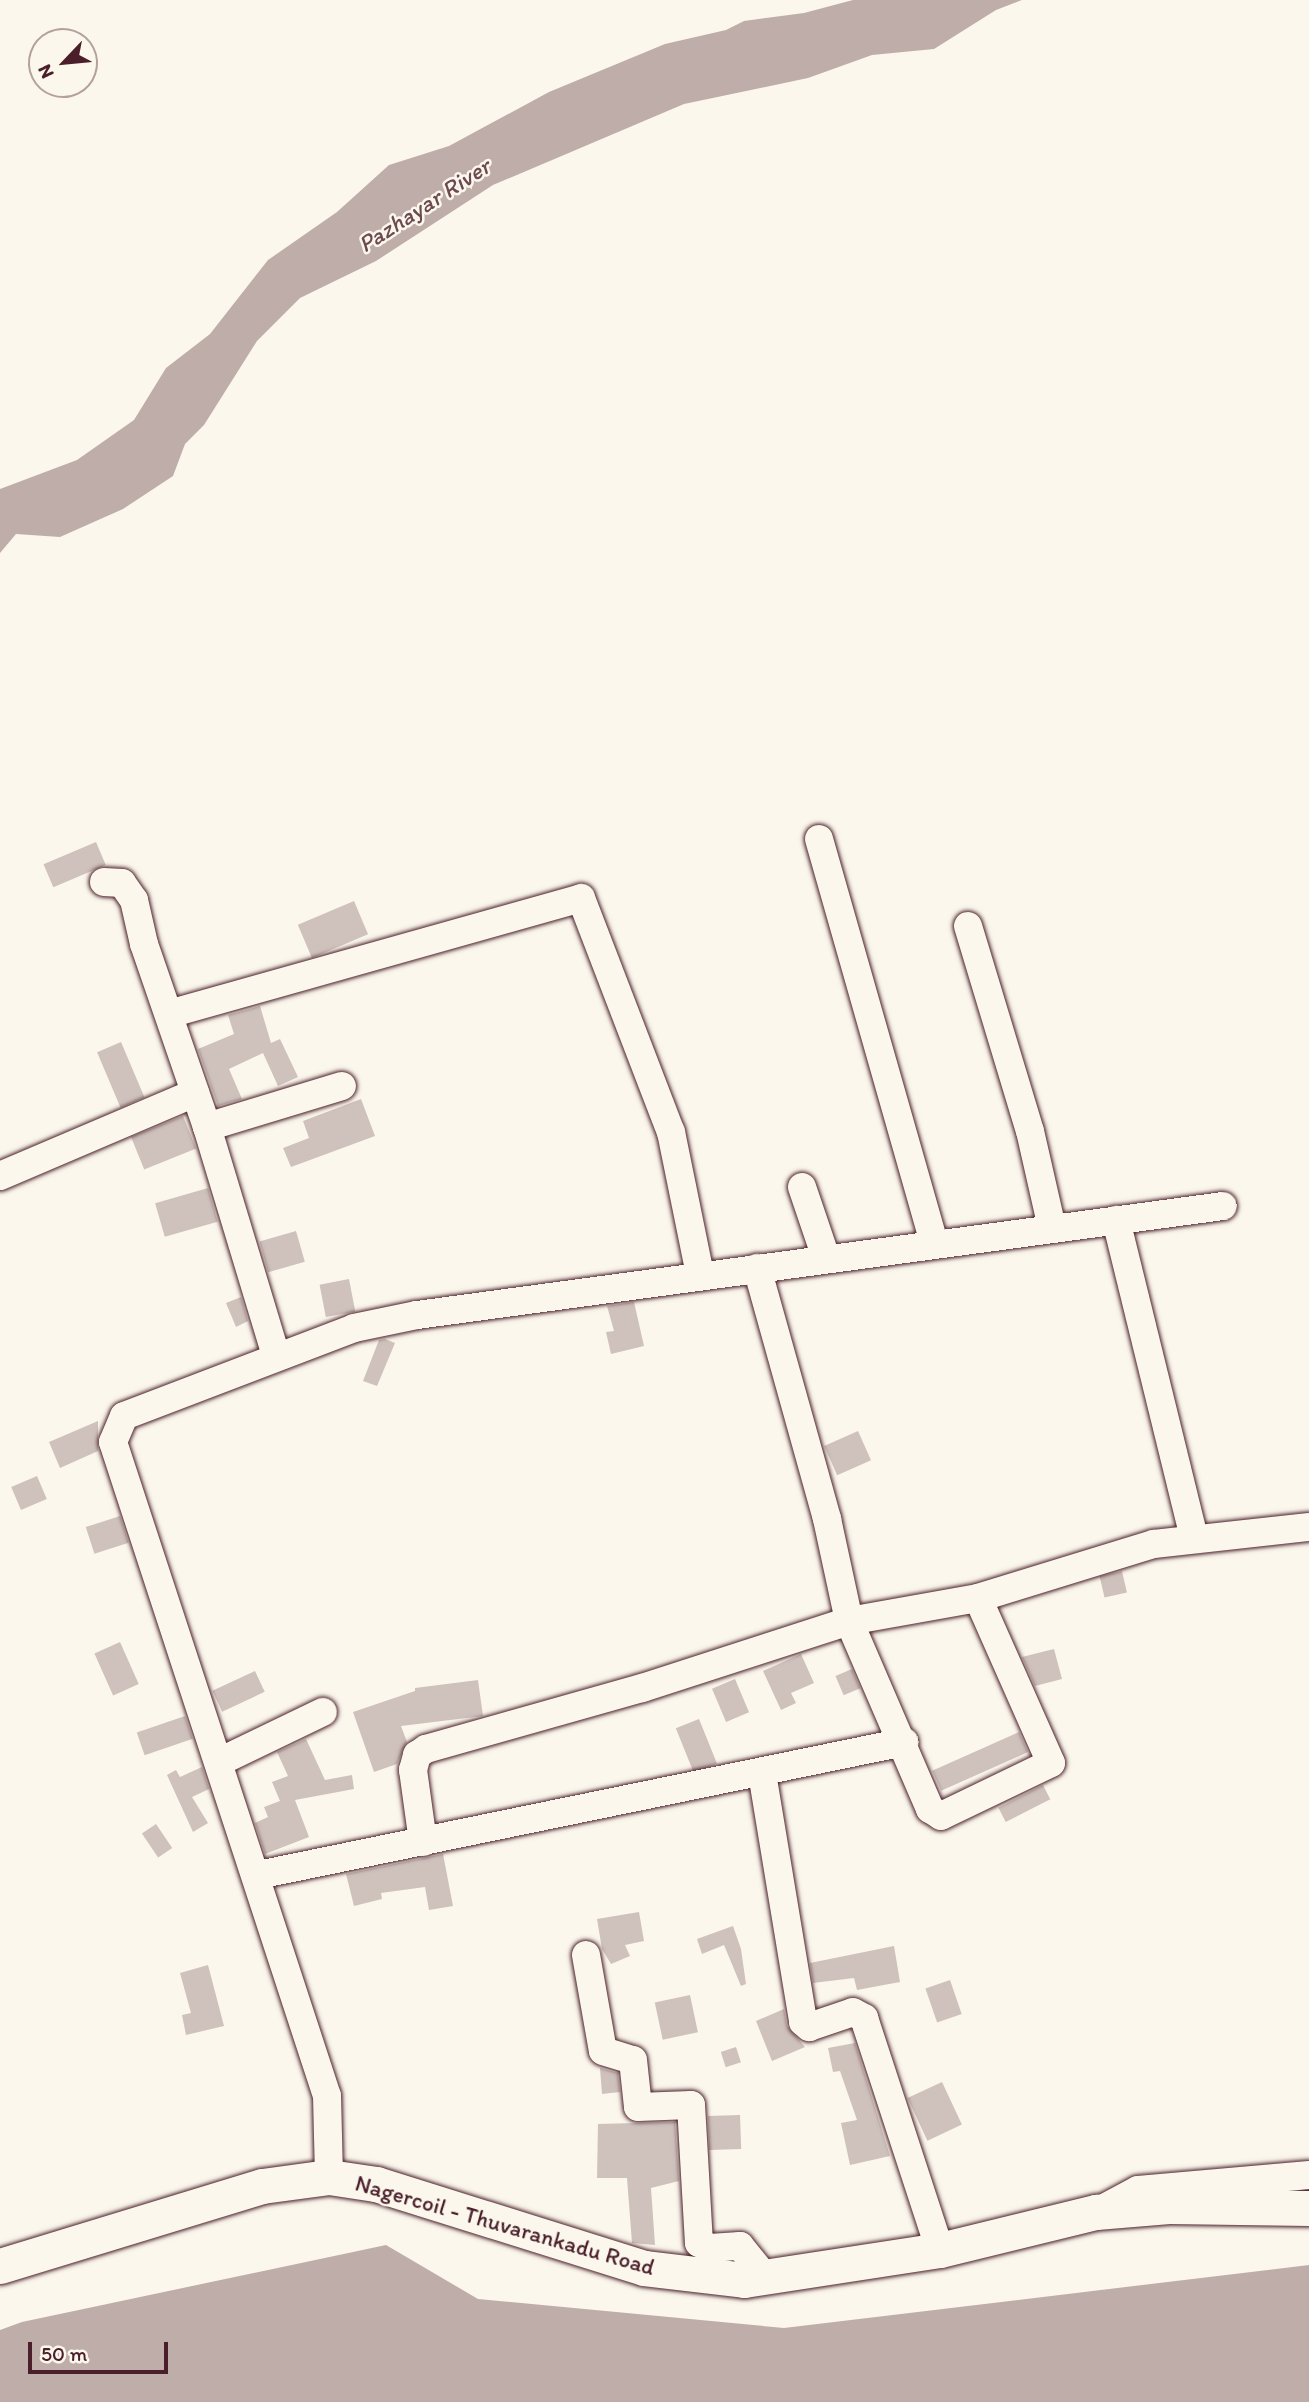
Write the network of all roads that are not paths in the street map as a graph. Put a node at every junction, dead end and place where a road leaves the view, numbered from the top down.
1 (819, 839) dead end
2 (104, 882) dead end
3 (968, 926) dead end
4 (169, 1014) junction
5 (342, 1086) dead end
6 (195, 1093) junction
7 (207, 1127) junction
8 (0, 1177) edge
9 (802, 1187) dead end
10 (1223, 1206) dead end
11 (1116, 1220) junction
12 (1052, 1228) junction
13 (934, 1244) junction
14 (826, 1258) junction
15 (757, 1268) junction
16 (700, 1274) junction
17 (276, 1355) junction
18 (1309, 1527) edge
19 (1194, 1538) junction
20 (978, 1598) junction
21 (849, 1621) junction
22 (323, 1712) dead end
23 (904, 1742) junction
24 (221, 1761) junction
25 (762, 1773) junction
26 (423, 1842) junction
27 (258, 1875) junction
28 (586, 1955) dead end
29 (1309, 2175) edge
30 (329, 2177) junction
31 (1309, 2208) edge
32 (1096, 2212) junction
33 (940, 2250) junction
34 (0, 2266) edge
35 (764, 2276) junction

1 - 13 street
2 - 4 street
3 - 12 street
4 - 6 street
4 - 16 street
5 - 7 street
6 - 7 street
6 - 8 street
7 - 17 street
9 - 14 street
10 - 11 street
11 - 12 street
11 - 19 street
12 - 13 street
13 - 14 street
14 - 15 street
15 - 16 street
15 - 21 street
16 - 17 street
17 - 24 street
18 - 19 street
19 - 20 street
20 - 21 street
20 - 23 street
21 - 23 street
21 - 26 street
22 - 24 street
23 - 25 street
24 - 27 street
25 - 26 street
25 - 33 street
26 - 27 street
27 - 30 street
28 - 35 street
29 - 32 street
30 - 34 main road, Nagercoil - Thuvarankadu Road
30 - 35 main road, Nagercoil - Thuvarankadu Road
31 - 32 main road, Nagercoil - Thuvarankadu Road
32 - 33 main road, Nagercoil - Thuvarankadu Road
33 - 35 main road, Nagercoil - Thuvarankadu Road

